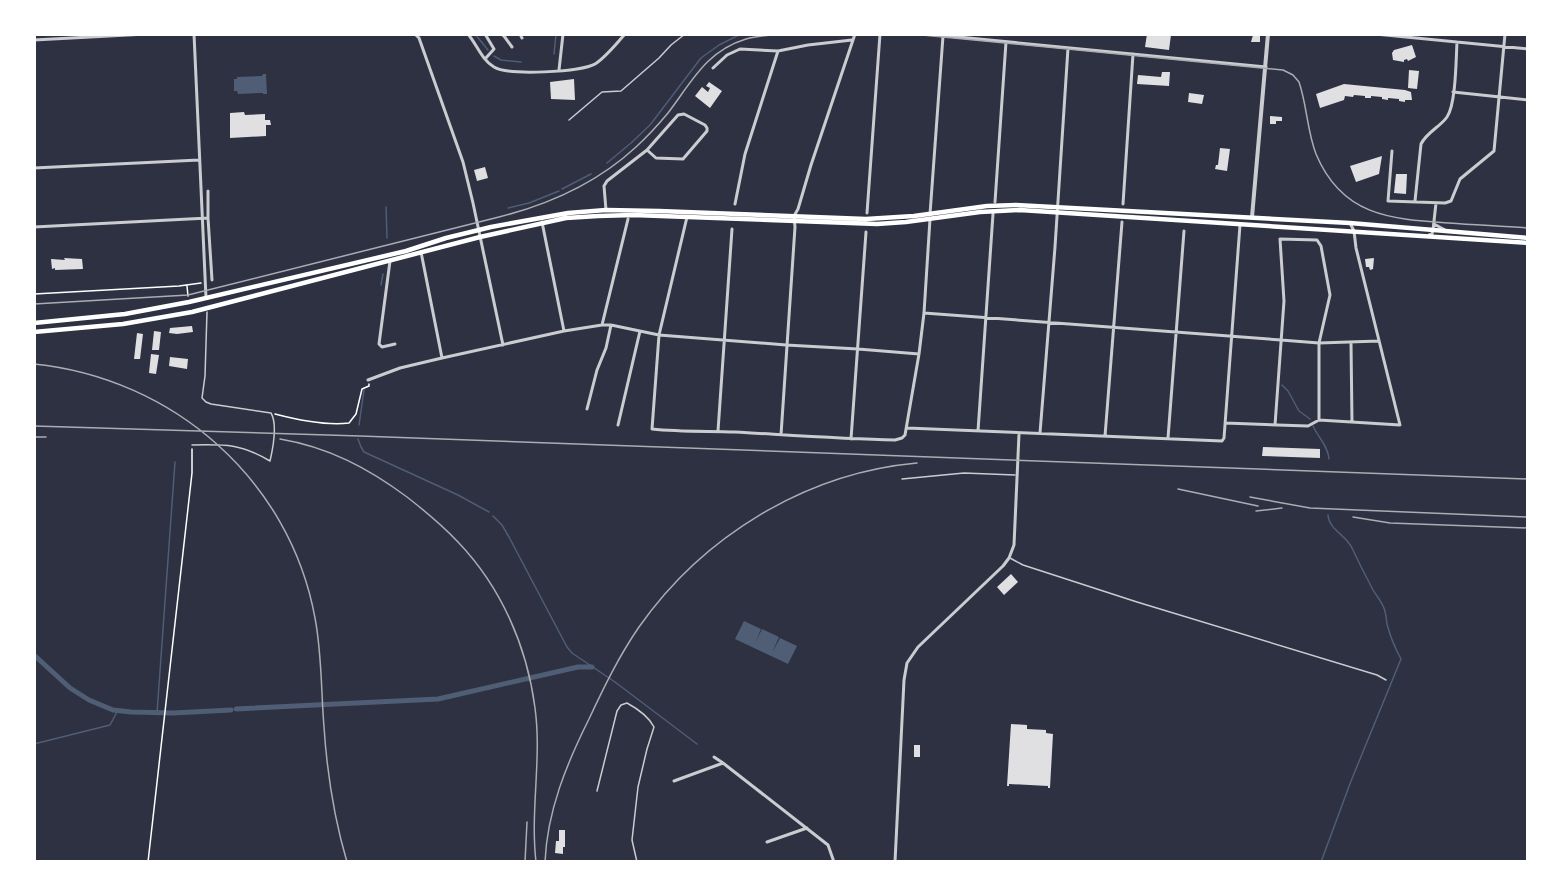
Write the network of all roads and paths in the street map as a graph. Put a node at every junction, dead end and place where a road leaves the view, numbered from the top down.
1 (147, 34) edge
2 (194, 34) edge
3 (468, 34) edge
4 (501, 34) edge
5 (562, 34) edge
6 (625, 34) edge
7 (685, 34) edge
8 (855, 34) edge
9 (880, 34) edge
10 (927, 34) edge
11 (1269, 34) edge
12 (1375, 34) edge
13 (1505, 34) edge
14 (485, 35) edge
15 (1462, 35) edge
16 (418, 36) edge
17 (943, 36) junction
18 (34, 40) edge
19 (852, 40) junction
20 (1006, 42) junction
21 (1460, 42) junction
22 (1504, 46) junction
23 (512, 48) dead end
24 (1068, 48) junction
25 (1527, 49) edge
26 (778, 51) junction
27 (1133, 54) junction
28 (484, 59) junction
29 (1266, 67) junction
30 (713, 68) dead end
31 (559, 70) junction
32 (1453, 92) junction
33 (1499, 97) junction
34 (1527, 100) edge
35 (569, 120) dead end
36 (647, 150) junction
37 (1392, 151) dead end
38 (200, 160) junction
39 (34, 168) edge
40 (208, 191) dead end
41 (1415, 201) junction
42 (994, 202) dead end
43 (1436, 203) junction
44 (735, 204) dead end
45 (1123, 204) dead end
46 (1057, 209) junction
47 (606, 210) junction
48 (867, 213) dead end
49 (993, 214) dead end
50 (930, 216) junction
51 (687, 217) junction
52 (208, 218) junction
53 (1252, 218) junction
54 (202, 219) junction
55 (628, 219) dead end
56 (795, 219) junction
57 (542, 222) junction
58 (1122, 222) dead end
59 (1350, 223) junction
60 (1240, 225) junction
61 (1261, 226) junction
62 (34, 227) edge
63 (1434, 227) junction
64 (732, 229) dead end
65 (479, 230) junction
66 (1184, 231) dead end
67 (1354, 231) junction
68 (866, 232) dead end
69 (1427, 236) junction
70 (480, 237) junction
71 (1527, 238) edge
72 (1527, 243) edge
73 (421, 252) junction
74 (390, 260) junction
75 (212, 280) dead end
76 (200, 283) dead end
77 (34, 294) edge
78 (206, 298) junction
79 (207, 310) junction
80 (924, 313) junction
81 (986, 318) junction
82 (1049, 322) junction
83 (34, 323) edge
84 (602, 325) junction
85 (611, 325) junction
86 (1113, 328) junction
87 (564, 331) junction
88 (640, 331) junction
89 (34, 332) edge
90 (1176, 332) junction
91 (659, 336) junction
92 (1231, 336) junction
93 (1281, 340) junction
94 (724, 341) junction
95 (1380, 341) junction
96 (1351, 342) junction
97 (1319, 343) junction
98 (395, 344) dead end
99 (503, 345) junction
100 (786, 345) junction
101 (858, 349) junction
102 (919, 354) junction
103 (442, 358) junction
104 (369, 380) joint
105 (587, 409) dead end
106 (269, 412) junction
107 (1319, 420) junction
108 (1352, 422) junction
109 (1225, 423) junction
110 (618, 424) dead end
111 (1275, 425) junction
112 (907, 428) junction
113 (718, 431) junction
114 (978, 432) junction
115 (1040, 433) junction
116 (1018, 434) junction
117 (781, 435) junction
118 (1105, 436) junction
119 (1168, 438) junction
120 (851, 439) junction
121 (192, 445) joint
122 (1017, 475) junction
123 (902, 479) dead end
124 (1009, 558) junction
125 (1386, 680) dead end
126 (714, 757) dead end
127 (723, 763) junction
128 (674, 781) dead end
129 (597, 791) dead end
130 (807, 828) junction
131 (767, 842) dead end
132 (148, 861) edge
133 (637, 861) edge
134 (834, 861) edge
135 (895, 861) edge

1 - 18 street
2 - 38 street
3 - 28 street
4 - 23 street
5 - 31 street
6 - 31 street
7 - 35 lane
8 - 19 street
9 - 48 street
10 - 17 street
11 - 29 street
12 - 21 street
13 - 22 street
14 - 28 street
15 - 21 street
16 - 65 street
17 - 20 street
17 - 50 street
19 - 26 street
19 - 56 street
20 - 24 street
20 - 42 street
21 - 22 street
21 - 32 street
22 - 25 street
22 - 33 street
24 - 27 street
24 - 46 street
26 - 30 street
26 - 44 street
27 - 29 street
27 - 45 street
28 - 31 street
29 - 53 street
32 - 33 street
32 - 41 street
33 - 34 street
33 - 43 street
36 - 36 street
36 - 47 street
37 - 41 street
38 - 39 street
38 - 54 street
40 - 52 street
41 - 43 street
43 - 63 street
46 - 50 main road
46 - 53 main road
46 - 60 main road
46 - 82 street
47 - 56 main road
47 - 65 main road
49 - 81 street
50 - 56 main road
50 - 80 street
51 - 56 main road
51 - 57 main road
51 - 91 street
52 - 54 street
52 - 75 street
53 - 59 main road
53 - 60 main road
53 - 61 main road
54 - 62 street
54 - 78 street
55 - 84 street
56 - 100 street
57 - 70 main road
57 - 87 street
58 - 86 street
59 - 63 main road
59 - 67 street
60 - 61 main road
60 - 92 street
61 - 67 main road
63 - 69 street
63 - 71 main road
64 - 94 street
65 - 70 street
65 - 78 main road
66 - 90 street
67 - 69 main road
67 - 95 street
68 - 101 street
69 - 72 main road
70 - 73 main road
70 - 99 street
73 - 74 main road
73 - 103 street
74 - 79 main road
74 - 98 street
76 - 77 path
78 - 79 main road
78 - 83 main road
79 - 89 main road
79 - 106 lane
80 - 81 street
80 - 102 street
81 - 82 street
81 - 114 street
82 - 86 street
82 - 115 street
84 - 85 street
84 - 87 street
85 - 88 street
85 - 105 street
86 - 90 street
86 - 118 street
87 - 99 street
88 - 91 street
88 - 110 street
90 - 92 street
90 - 119 street
91 - 94 street
91 - 113 street
92 - 93 street
92 - 109 street
93 - 97 street
93 - 97 street
93 - 111 street
94 - 100 street
94 - 113 street
95 - 96 street
95 - 108 street
96 - 97 street
96 - 108 street
97 - 107 street
99 - 103 street
100 - 101 street
100 - 117 street
101 - 102 street
101 - 120 street
102 - 112 street
103 - 104 street
104 - 106 path
106 - 121 lane
107 - 108 street
107 - 111 street
109 - 111 street
109 - 119 street
112 - 114 street
112 - 120 street
113 - 117 street
114 - 116 street
115 - 116 street
115 - 118 street
116 - 122 street
117 - 120 street
118 - 119 street
121 - 132 path
122 - 123 lane
122 - 124 street
124 - 125 lane
124 - 135 street
126 - 127 street
127 - 128 street
127 - 130 street
129 - 133 lane
130 - 131 street
130 - 134 street

